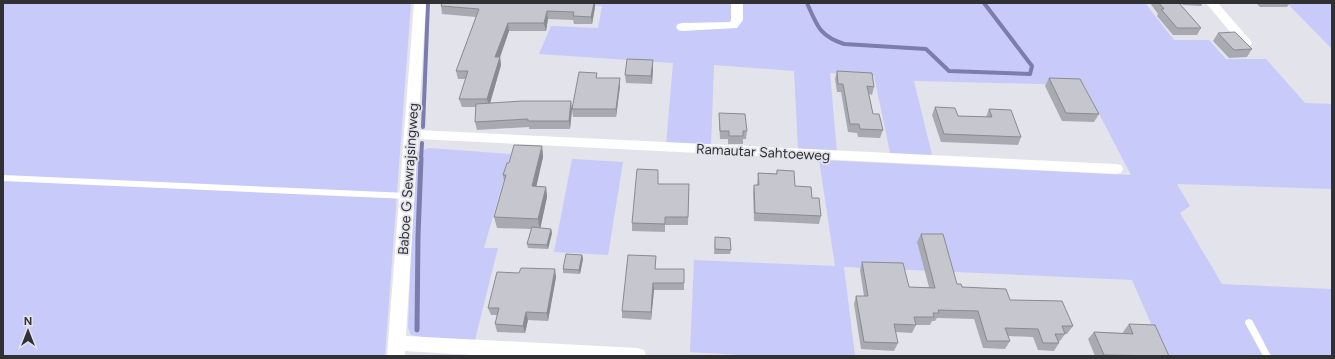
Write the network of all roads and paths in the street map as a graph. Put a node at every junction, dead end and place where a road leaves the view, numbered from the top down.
1 (420, 3) edge
2 (737, 3) edge
3 (1212, 3) edge
4 (682, 27) dead end
5 (1246, 43) edge
6 (410, 134) junction
7 (1116, 169) dead end
8 (3, 178) edge
9 (407, 196) junction
10 (1249, 324) dead end
11 (397, 350) edge
12 (637, 356) edge
13 (1267, 356) edge

1 - 6 street, Baboe G Sewrajsingweg
2 - 4 street
3 - 5 street
6 - 7 street, Ramautar Sahtoeweg
6 - 9 street, Baboe G Sewrajsingweg
8 - 9 lane
9 - 11 street, Baboe G Sewrajsingweg
10 - 13 lane
11 - 12 street

